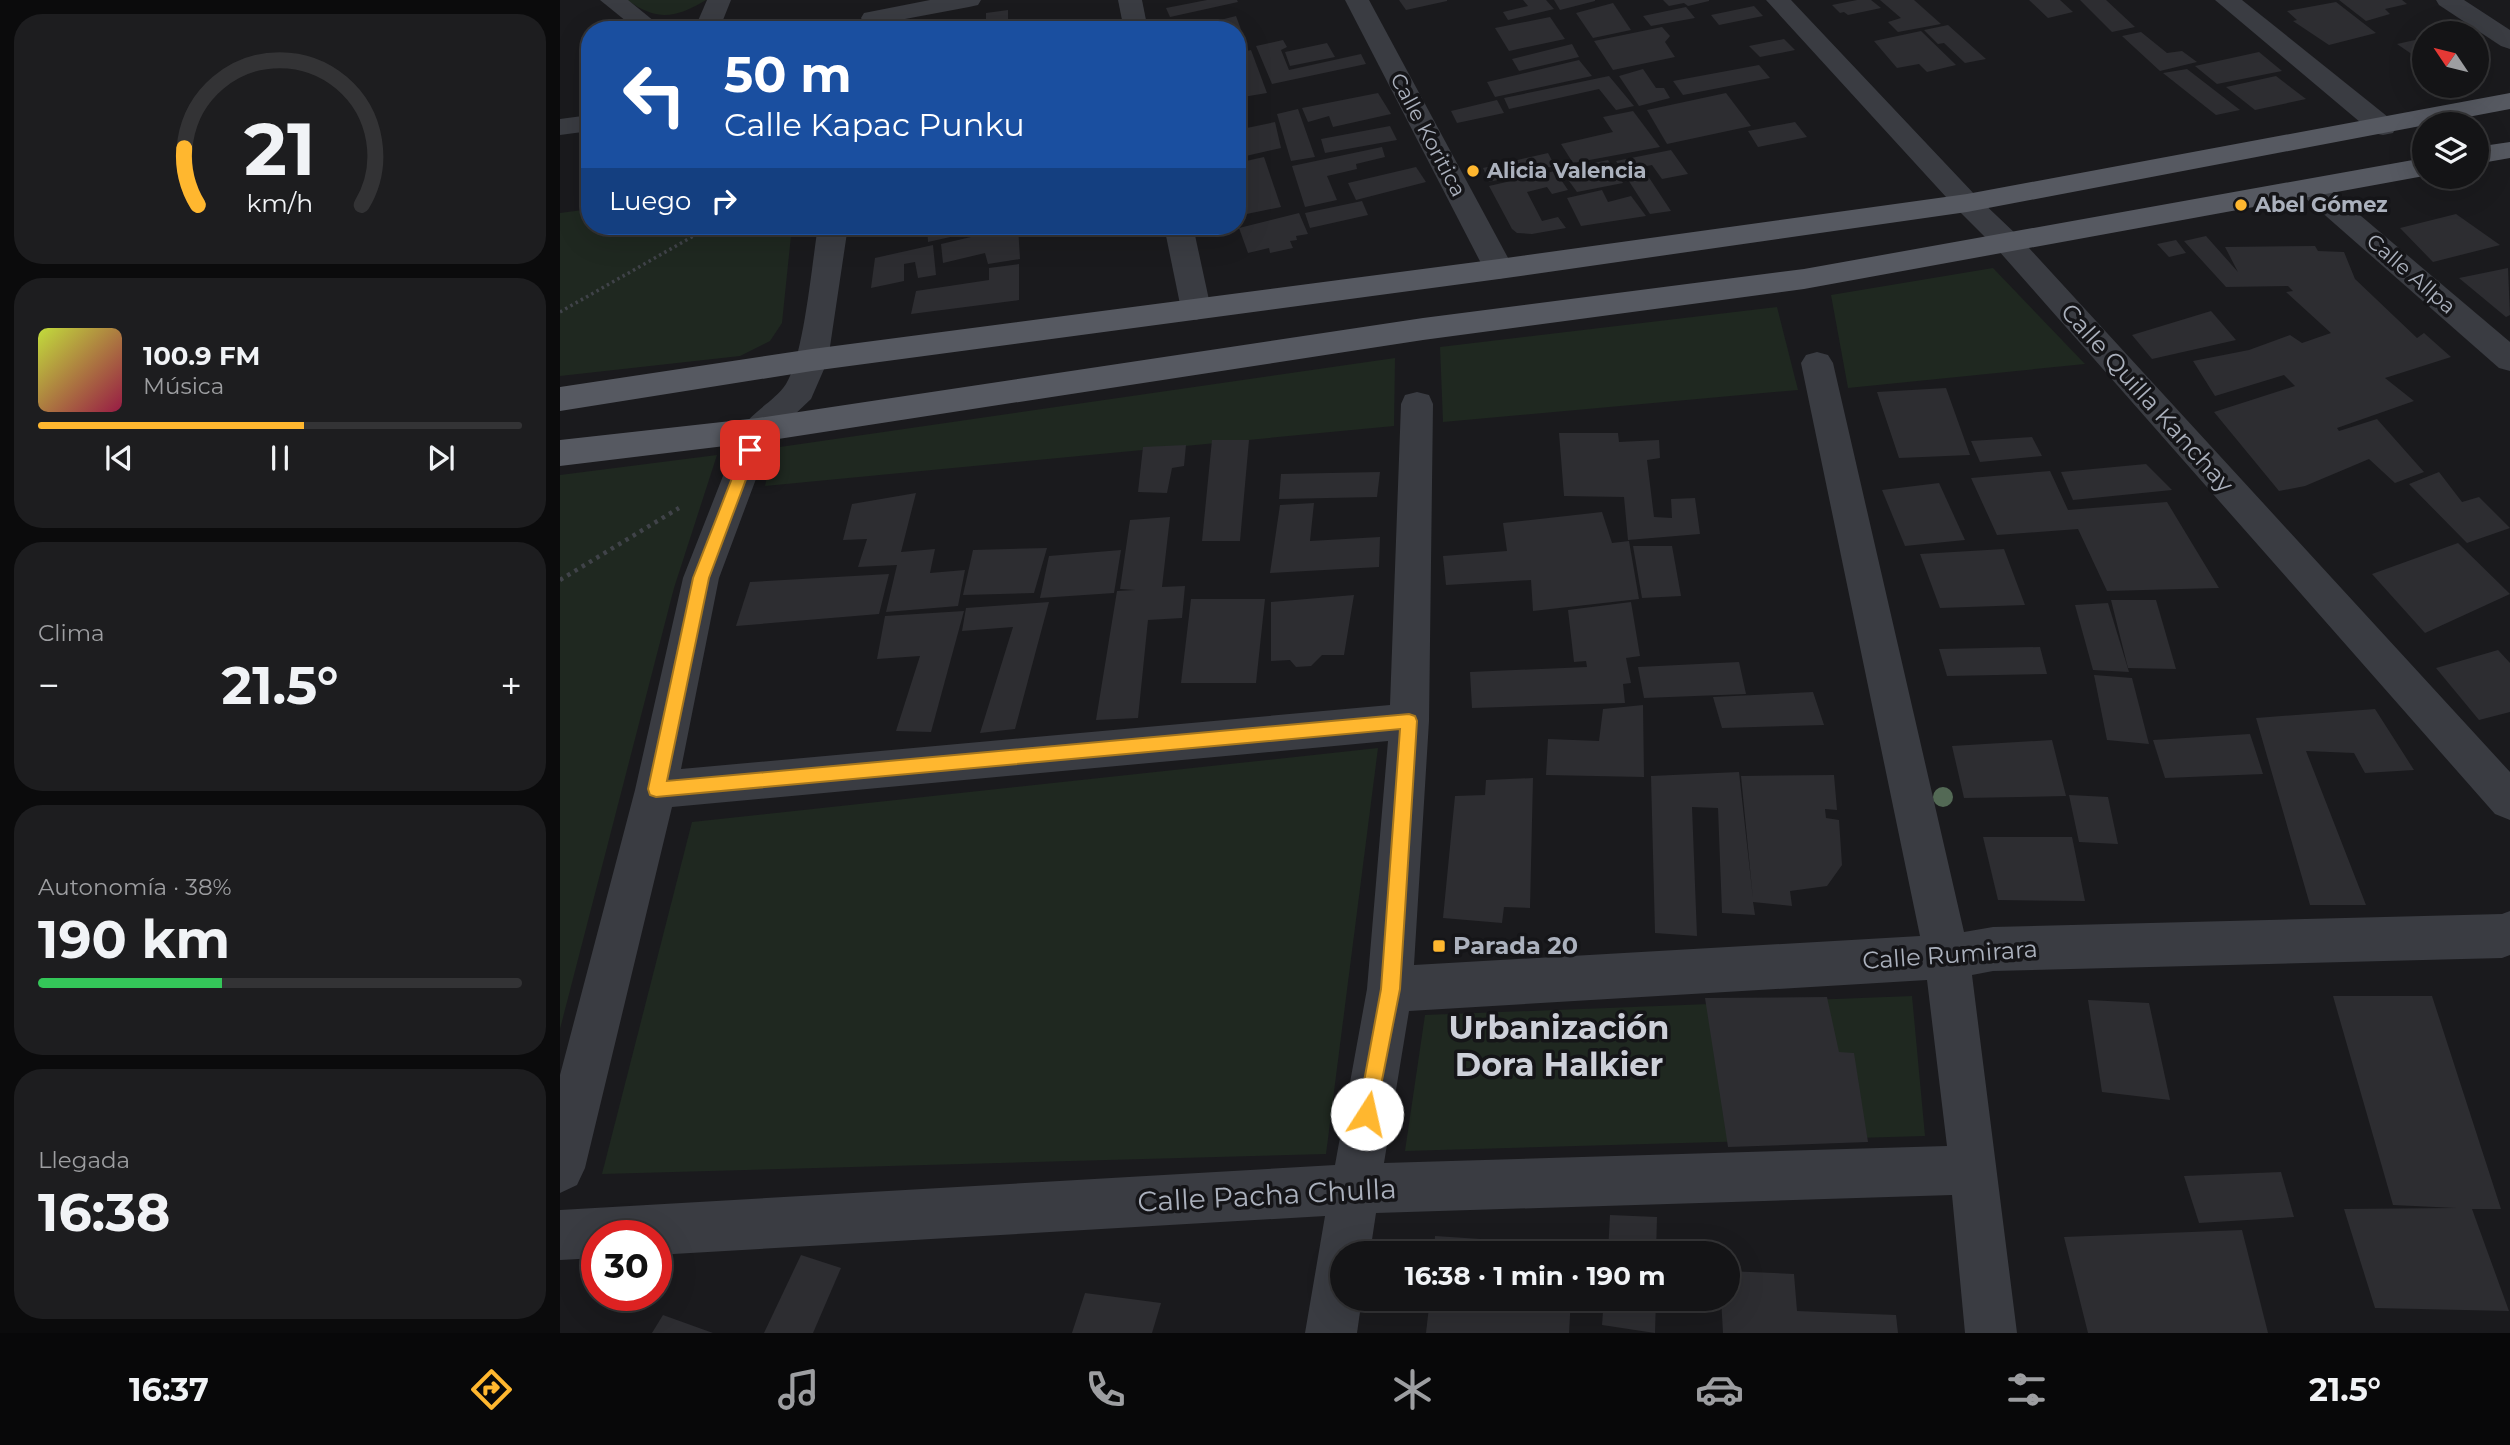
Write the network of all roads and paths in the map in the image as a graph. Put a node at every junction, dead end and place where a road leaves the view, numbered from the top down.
1 (612, 0) edge
2 (719, 0) edge
3 (969, 0) edge
4 (1130, 0) edge
5 (1357, 0) edge
6 (1778, 0) edge
7 (2227, 0) edge
8 (2448, 0) edge
9 (873, 16) edge
10 (641, 21) edge
11 (710, 21) edge
12 (1134, 21) edge
13 (2510, 41) edge
14 (2510, 101) edge
15 (581, 124) edge
16 (560, 127) edge
17 (2383, 127) junction
18 (2510, 150) edge
19 (2489, 154) edge
20 (2412, 169) edge
21 (2312, 189) junction
22 (1967, 203) junction
23 (695, 235) edge
24 (832, 235) edge
25 (1180, 235) edge
26 (2008, 243) junction
27 (1499, 269) junction
28 (1196, 309) junction
29 (560, 312) edge
30 (812, 360) junction
31 (2510, 360) edge
32 (1817, 363) dead end
33 (560, 399) edge
34 (1417, 404) dead end
35 (758, 430) junction
36 (560, 453) edge
37 (741, 471) junction
38 (560, 580) edge
39 (1409, 721) junction
40 (656, 789) junction
41 (2510, 801) edge
42 (2507, 942) edge
43 (1947, 957) junction
44 (1390, 989) junction
45 (560, 1168) edge
46 (1974, 1170) junction
47 (1354, 1189) junction
48 (560, 1235) edge
49 (1346, 1241) edge
50 (1334, 1311) edge
51 (1331, 1333) edge
52 (1991, 1333) edge

1 - 10 street
2 - 11 street
3 - 9 street
4 - 12 street
5 - 27 street, Calle Koritica
6 - 22 street, Calle Quilla Kanchay
7 - 17 street
8 - 13 street
14 - 17 main road
15 - 16 street
17 - 22 main road
18 - 19 main road
20 - 21 main road
21 - 26 main road
21 - 31 street, Calle Allpa
22 - 26 street, Calle Quilla Kanchay
22 - 27 main road
23 - 29 path
24 - 30 street
25 - 28 street
26 - 35 main road
26 - 41 street, Calle Quilla Kanchay
27 - 28 main road
28 - 30 main road
30 - 33 main road
30 - 35 street
32 - 43 street
34 - 39 street
35 - 36 main road
35 - 37 street
37 - 38 path
37 - 40 street
39 - 40 street
39 - 44 street
40 - 45 street
42 - 43 street, Calle Rumirara
43 - 44 street, Calle Rumirara
43 - 46 street
44 - 47 street
46 - 47 street, Calle Pacha Chulla
46 - 52 street
47 - 48 street, Calle Pacha Chulla
47 - 49 street
50 - 51 street

